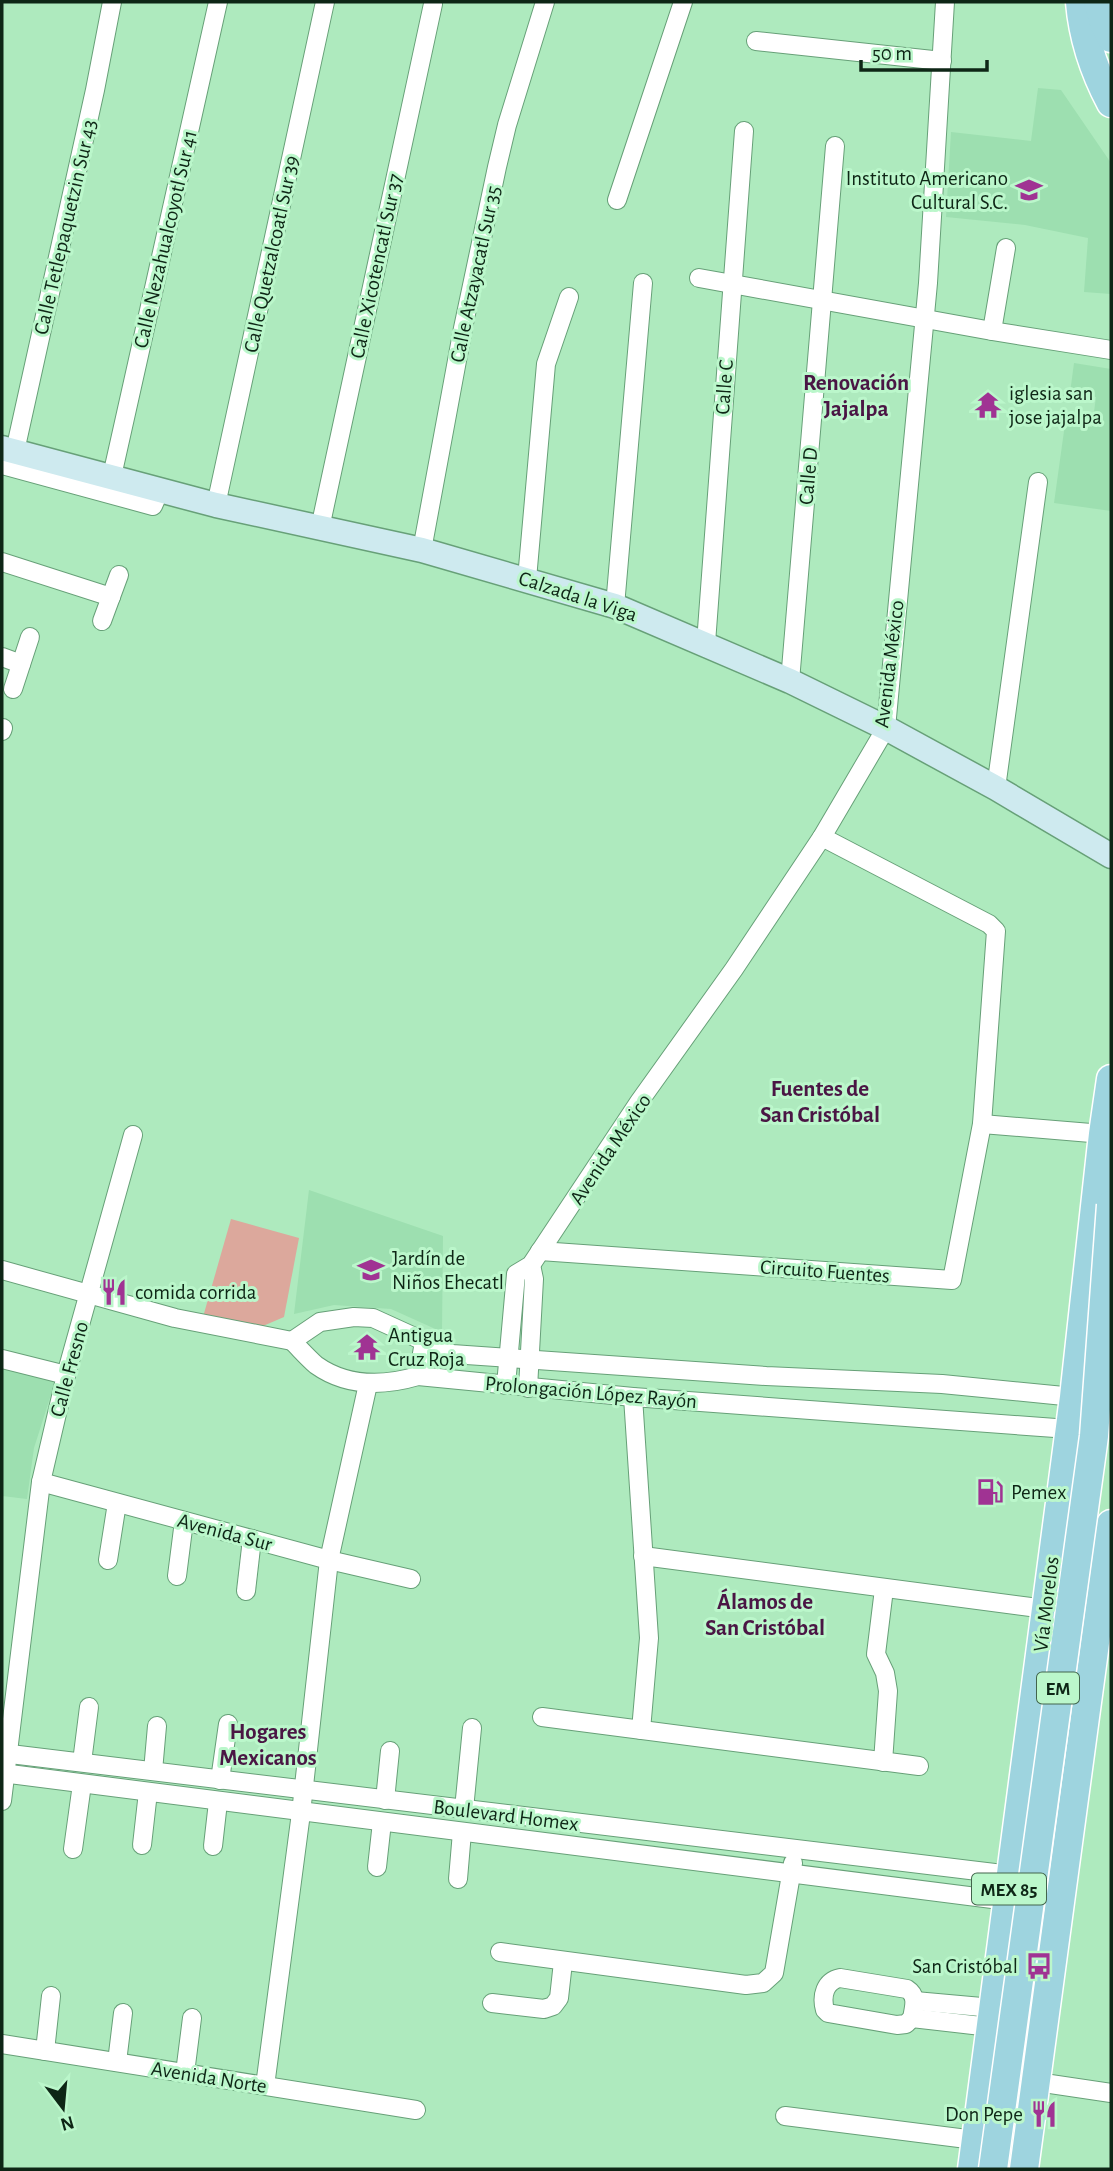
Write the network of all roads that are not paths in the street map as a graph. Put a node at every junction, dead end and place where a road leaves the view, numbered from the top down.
1 (111, 2) edge
2 (218, 2) edge
3 (325, 2) edge
4 (545, 2) edge
5 (683, 2) edge
6 (945, 2) edge
7 (1080, 2) edge
8 (1098, 2) edge
9 (433, 4) dead end
10 (1111, 38) edge
11 (755, 41) dead end
12 (942, 61) junction
13 (1111, 103) edge
14 (744, 131) dead end
15 (835, 146) dead end
16 (617, 200) dead end
17 (1006, 248) dead end
18 (699, 278) dead end
19 (643, 283) dead end
20 (731, 284) junction
21 (569, 298) dead end
22 (823, 300) junction
23 (925, 319) junction
24 (992, 331) junction
25 (1111, 350) edge
26 (6, 455) edge
27 (112, 476) junction
28 (1038, 482) dead end
29 (160, 490) junction
30 (216, 505) junction
31 (320, 528) junction
32 (422, 550) junction
33 (2, 562) edge
34 (120, 575) dead end
35 (527, 579) junction
36 (111, 597) junction
37 (615, 606) junction
38 (102, 621) dead end
39 (30, 637) dead end
40 (706, 643) junction
41 (2, 657) edge
42 (21, 664) junction
43 (790, 681) junction
44 (13, 689) dead end
45 (886, 728) junction
46 (996, 788) junction
47 (822, 837) junction
48 (1111, 856) edge
49 (1111, 1080) edge
50 (982, 1124) junction
51 (1103, 1134) junction
52 (133, 1135) dead end
53 (1111, 1205) edge
54 (535, 1258) junction
55 (2, 1270) edge
56 (89, 1294) junction
57 (292, 1341) junction
58 (424, 1342) junction
59 (508, 1358) junction
60 (2, 1359) edge
61 (530, 1361) junction
62 (66, 1376) junction
63 (418, 1376) junction
64 (766, 1376) junction
65 (368, 1384) junction
66 (506, 1385) junction
67 (528, 1388) junction
68 (1074, 1396) junction
69 (633, 1397) junction
70 (763, 1407) junction
71 (1069, 1429) junction
72 (41, 1482) junction
73 (117, 1503) junction
74 (184, 1521) junction
75 (1111, 1524) edge
76 (252, 1539) junction
77 (643, 1556) junction
78 (108, 1560) dead end
79 (329, 1560) junction
80 (177, 1576) dead end
81 (411, 1579) dead end
82 (884, 1589) junction
83 (246, 1591) dead end
84 (1046, 1609) junction
85 (1105, 1614) edge
86 (89, 1707) dead end
87 (542, 1717) dead end
88 (228, 1724) dead end
89 (158, 1726) dead end
90 (472, 1728) dead end
91 (641, 1730) junction
92 (390, 1751) dead end
93 (5, 1753) edge
94 (82, 1762) junction
95 (883, 1762) junction
96 (919, 1766) dead end
97 (153, 1771) junction
98 (4, 1773) edge
99 (220, 1780) junction
100 (82, 1784) junction
101 (304, 1790) junction
102 (148, 1792) junction
103 (385, 1800) junction
104 (2, 1801) edge
105 (218, 1802) junction
106 (464, 1810) junction
107 (301, 1812) junction
108 (382, 1822) junction
109 (603, 1826) junction
110 (462, 1832) junction
111 (142, 1845) dead end
112 (213, 1846) dead end
113 (795, 1848) junction
114 (73, 1849) dead end
115 (601, 1849) junction
116 (377, 1867) dead end
117 (791, 1872) junction
118 (458, 1879) dead end
119 (1009, 1888) junction
120 (500, 1952) dead end
121 (563, 1962) junction
122 (51, 1996) dead end
123 (492, 2003) dead end
124 (914, 2010) dead end
125 (123, 2013) dead end
126 (192, 2018) dead end
127 (992, 2018) junction
128 (2, 2044) edge
129 (46, 2051) junction
130 (117, 2062) junction
131 (185, 2073) junction
132 (1037, 2082) junction
133 (265, 2086) junction
134 (1111, 2093) edge
135 (416, 2110) dead end
136 (785, 2116) dead end
137 (975, 2140) junction
138 (972, 2169) edge
139 (993, 2169) edge
140 (1024, 2169) edge

1 - 26 street, Calle Tetlepaquetzin Sur 43
2 - 27 street, Calle Nezahualcoyotl Sur 41
3 - 30 street, Calle Quetzalcoatl Sur 39
4 - 32 street, Calle Atzayacatl Sur 35
5 - 16 street
6 - 12 street, Avenida México
7 - 13 main road
8 - 10 main road
9 - 31 street, Calle Xicotencatl Sur 37
11 - 12 street
12 - 23 street, Avenida México
14 - 20 street, Calle C
15 - 22 street, Calle D
17 - 24 street
18 - 20 street
19 - 37 street
20 - 22 street
20 - 40 street, Calle C
21 - 35 street
22 - 23 street
22 - 43 street, Calle D
23 - 24 street
23 - 45 street, Avenida México
24 - 25 street
26 - 27 main road, Calzada la Viga
26 - 29 street
27 - 29 main road, Calzada la Viga
28 - 46 street
29 - 30 main road, Calzada la Viga
30 - 31 main road, Calzada la Viga
31 - 32 main road, Calzada la Viga
32 - 35 main road, Calzada la Viga
33 - 36 street
34 - 36 street
35 - 37 main road, Calzada la Viga
36 - 38 street
37 - 40 main road, Calzada la Viga
39 - 42 street
40 - 43 main road, Calzada la Viga
41 - 42 street
42 - 44 street
43 - 45 main road, Calzada la Viga
45 - 46 main road, Calzada la Viga
45 - 47 street, Avenida México
46 - 48 main road, Calzada la Viga
47 - 50 street
47 - 54 street, Avenida México
49 - 51 main road, Vía Morelos / MEX 85
50 - 51 street
50 - 54 street, Circuito Fuentes
51 - 68 main road, Vía Morelos / MEX 85
52 - 56 street, Calle Fresno
53 - 139 main road, EM, bridge
54 - 59 street, Avenida México
54 - 61 street
55 - 56 street
56 - 57 street
56 - 62 street, Calle Fresno
57 - 58 street, Prolongación López Rayón
57 - 65 street, Prolongación López Rayón
58 - 59 street, Prolongación López Rayón
58 - 63 street
59 - 61 street, Prolongación López Rayón
59 - 66 street, Avenida México
60 - 62 street
61 - 64 street, Prolongación López Rayón
61 - 67 street
62 - 72 street, Calle Fresno
63 - 65 street, Prolongación López Rayón
63 - 66 street, Prolongación López Rayón
64 - 68 street, Prolongación López Rayón
64 - 70 street
65 - 79 street
66 - 67 street, Prolongación López Rayón
67 - 69 street, Prolongación López Rayón
68 - 71 main road, Vía Morelos / MEX 85
69 - 70 street, Prolongación López Rayón
69 - 77 street
70 - 71 street, Prolongación López Rayón
71 - 84 main road, Vía Morelos / MEX 85
72 - 73 street, Avenida Sur
72 - 93 street, Calle Fresno
73 - 74 street, Avenida Sur
73 - 78 street
74 - 76 street, Avenida Sur
74 - 80 street
75 - 85 main road, MEX 85
76 - 79 street, Avenida Sur
76 - 83 street
77 - 82 street
77 - 91 street
79 - 81 street, Avenida Sur
79 - 101 street
82 - 84 street
82 - 95 street
84 - 85 main road
84 - 119 main road, Vía Morelos / MEX 85
85 - 132 main road, MEX 85
86 - 94 street
87 - 91 street
88 - 99 street
89 - 97 street
90 - 106 street
91 - 95 street
92 - 103 street
93 - 94 street, Boulevard Homex
93 - 98 street, Calle Fresno
94 - 97 street, Boulevard Homex
95 - 96 street
97 - 99 street, Boulevard Homex
98 - 100 street, Boulevard Homex
98 - 104 street, Calle Fresno
99 - 101 street, Boulevard Homex
100 - 102 street, Boulevard Homex
100 - 114 street
101 - 103 street, Boulevard Homex
101 - 107 street
102 - 105 street, Boulevard Homex
102 - 111 street
103 - 106 street, Boulevard Homex
105 - 107 street, Boulevard Homex
105 - 112 street
106 - 109 street, Boulevard Homex
107 - 108 street, Boulevard Homex
107 - 133 street
108 - 110 street, Boulevard Homex
108 - 116 street
109 - 113 street, Boulevard Homex
109 - 115 street
110 - 115 street, Boulevard Homex
110 - 118 street
113 - 117 street
113 - 119 street, Boulevard Homex
115 - 117 street, Boulevard Homex
117 - 119 street, Boulevard Homex
117 - 121 street
119 - 127 main road, Vía Morelos / MEX 85
120 - 121 street
121 - 123 street
122 - 129 street
124 - 127 street
125 - 130 street
126 - 131 street
127 - 137 main road, Vía Morelos / MEX 85
128 - 129 street, Avenida Norte
129 - 130 street, Avenida Norte
130 - 131 street, Avenida Norte
131 - 133 street, Avenida Norte
132 - 134 street
132 - 140 main road, MEX 85
133 - 135 street, Avenida Norte
136 - 137 street
137 - 138 main road, Vía Morelos / MEX 85

